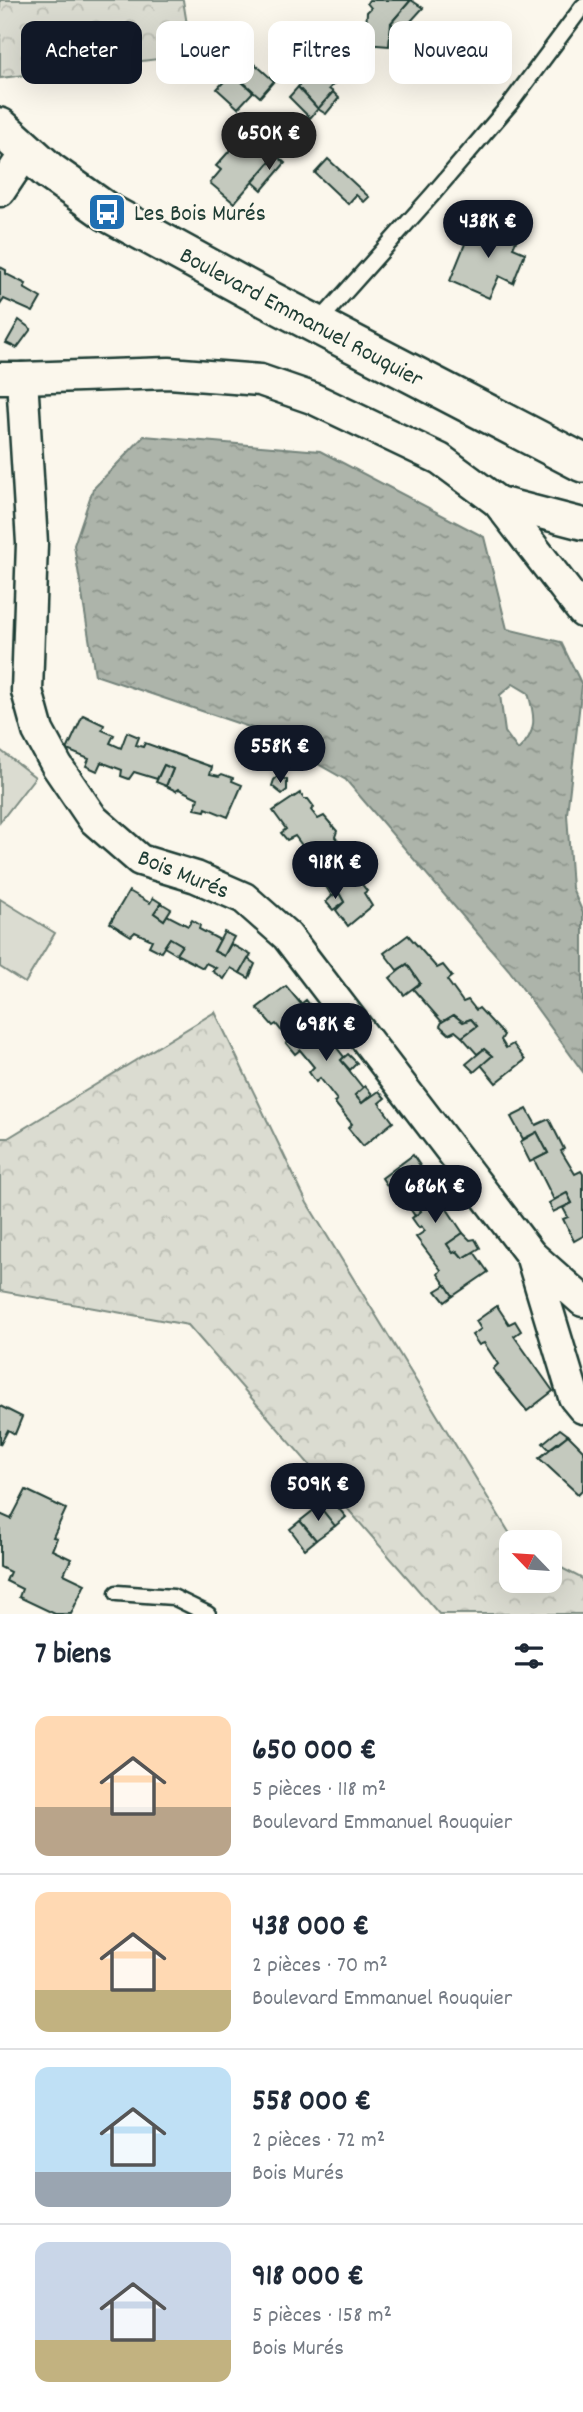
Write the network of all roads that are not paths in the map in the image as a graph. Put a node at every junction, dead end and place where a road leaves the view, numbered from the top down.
1 (583, 6) edge
2 (0, 127) edge
3 (26, 152) junction
4 (0, 191) edge
5 (317, 324) junction
6 (11, 378) edge
7 (583, 463) edge
8 (498, 502) junction
9 (583, 524) edge
10 (580, 598) edge
11 (531, 1255) junction
12 (583, 1301) edge
13 (583, 1408) edge
14 (117, 1593) dead end
15 (208, 1614) edge

1 - 5 lane
2 - 3 street, Boulevard Emmanuel Rouquier
3 - 4 street
3 - 5 street, Boulevard Emmanuel Rouquier
5 - 7 street, Boulevard Emmanuel Rouquier
6 - 8 street, Bois Murés
6 - 11 street, Bois Murés
8 - 9 street, Bois Murés
8 - 10 street, Bois Murés
11 - 12 street, Bois Murés
11 - 13 street, Bois Murés
14 - 15 lane

